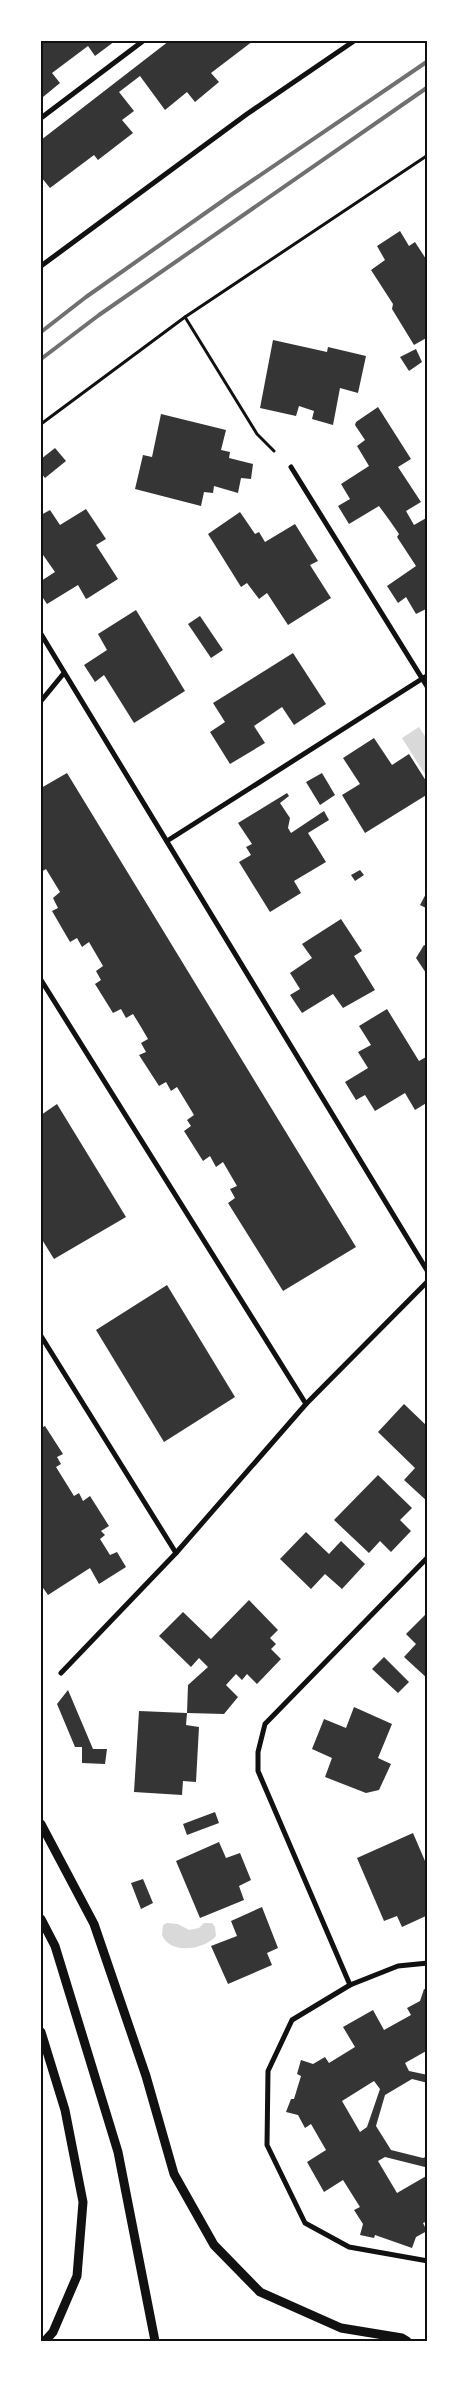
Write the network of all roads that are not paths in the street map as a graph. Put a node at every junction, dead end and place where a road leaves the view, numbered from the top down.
1 (143, 41) edge
2 (354, 41) edge
3 (41, 118) edge
4 (41, 266) edge
5 (290, 467) road end
6 (41, 634) edge
7 (64, 673) junction
8 (428, 675) edge
9 (422, 679) junction
10 (428, 688) edge
11 (41, 701) edge
12 (167, 840) junction
13 (41, 980) edge
14 (428, 1272) edge
15 (428, 1281) edge
16 (41, 1336) edge
17 (306, 1404) junction
18 (176, 1553) junction
19 (428, 1557) edge
20 (61, 1673) dead end
21 (41, 1824) edge
22 (41, 1919) edge
23 (428, 1963) edge
24 (350, 1985) junction
25 (41, 2032) edge
26 (428, 2261) edge
27 (45, 2341) edge
28 (156, 2341) edge
29 (407, 2341) edge

1 - 3 street
2 - 4 street
5 - 9 street
6 - 7 street
7 - 11 street
7 - 12 street
8 - 9 street
9 - 10 street
9 - 12 street
12 - 14 street
13 - 17 street
15 - 17 street
16 - 18 street
17 - 18 street
18 - 20 street
19 - 24 street
21 - 29 street
22 - 28 street
23 - 24 street
24 - 26 street
25 - 27 street

